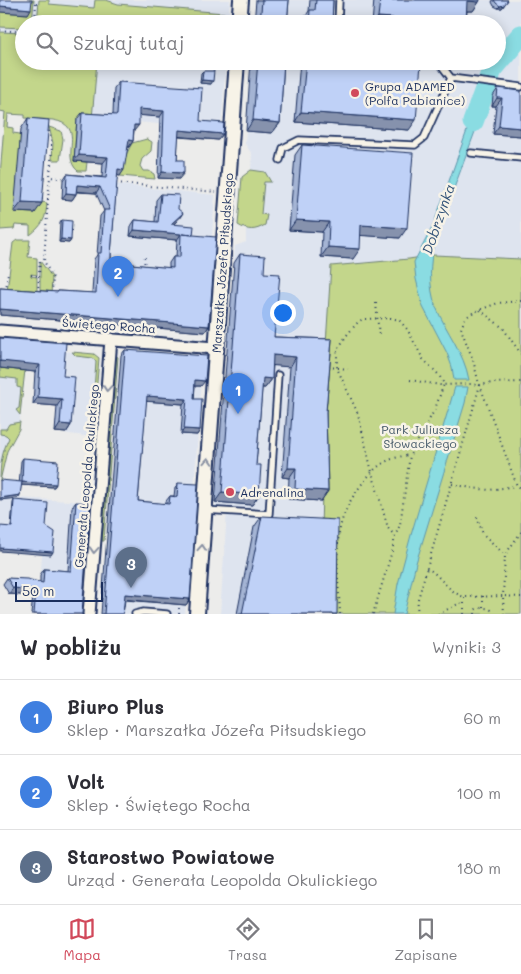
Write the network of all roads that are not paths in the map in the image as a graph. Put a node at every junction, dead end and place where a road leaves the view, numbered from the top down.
1 (241, 0) edge
2 (339, 0) edge
3 (240, 15) edge
4 (338, 15) edge
5 (235, 70) edge
6 (445, 70) edge
7 (451, 78) junction
8 (521, 87) edge
9 (471, 153) dead end
10 (521, 158) edge
11 (280, 160) dead end
12 (0, 331) edge
13 (111, 340) junction
14 (215, 348) junction
15 (278, 376) dead end
16 (204, 510) junction
17 (89, 614) edge
18 (135, 614) edge
19 (167, 614) edge
20 (197, 614) edge

1 - 3 street
2 - 4 lane
5 - 14 street, Marszałka Józefa Piłsudskiego
6 - 7 lane
7 - 8 lane
7 - 11 lane
9 - 10 lane
12 - 13 street, Świętego Rocha
13 - 14 street, Świętego Rocha
13 -> 17 street, Generała Leopolda Okulickiego
16 -> 14 street, Marszałka Józefa Piłsudskiego
15 - 16 lane
20 -> 16 street, Marszałka Józefa Piłsudskiego
18 - 19 lane

